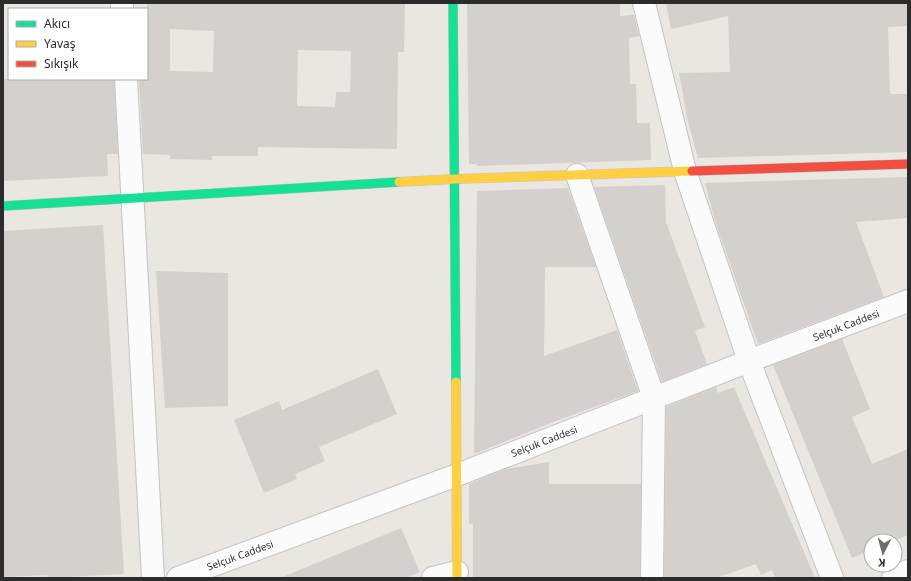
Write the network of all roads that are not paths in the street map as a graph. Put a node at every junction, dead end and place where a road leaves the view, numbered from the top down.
1 (453, 3) edge
2 (644, 3) edge
3 (126, 80) edge
4 (908, 164) edge
5 (685, 171) junction
6 (577, 175) junction
7 (455, 179) junction
8 (131, 198) junction
9 (3, 206) edge
10 (908, 301) edge
11 (749, 361) junction
12 (654, 398) junction
13 (457, 475) junction
14 (908, 571) edge
15 (457, 575) edge
16 (153, 578) edge
17 (178, 578) edge
18 (433, 578) edge
19 (652, 578) edge
20 (832, 578) edge
21 (894, 578) edge

1 - 7 street
2 - 5 street
3 - 8 street
4 - 5 street
5 - 6 street
5 - 11 street
6 - 7 street
6 - 12 street
7 - 8 street
7 - 13 street
8 - 9 street
8 - 16 street
10 - 11 street, Selçuk Caddesi
11 - 12 street, Selçuk Caddesi
11 - 20 street
12 - 13 street, Selçuk Caddesi
12 - 19 street
13 - 15 street
13 - 17 street, Selçuk Caddesi
14 - 21 street
15 - 18 street

